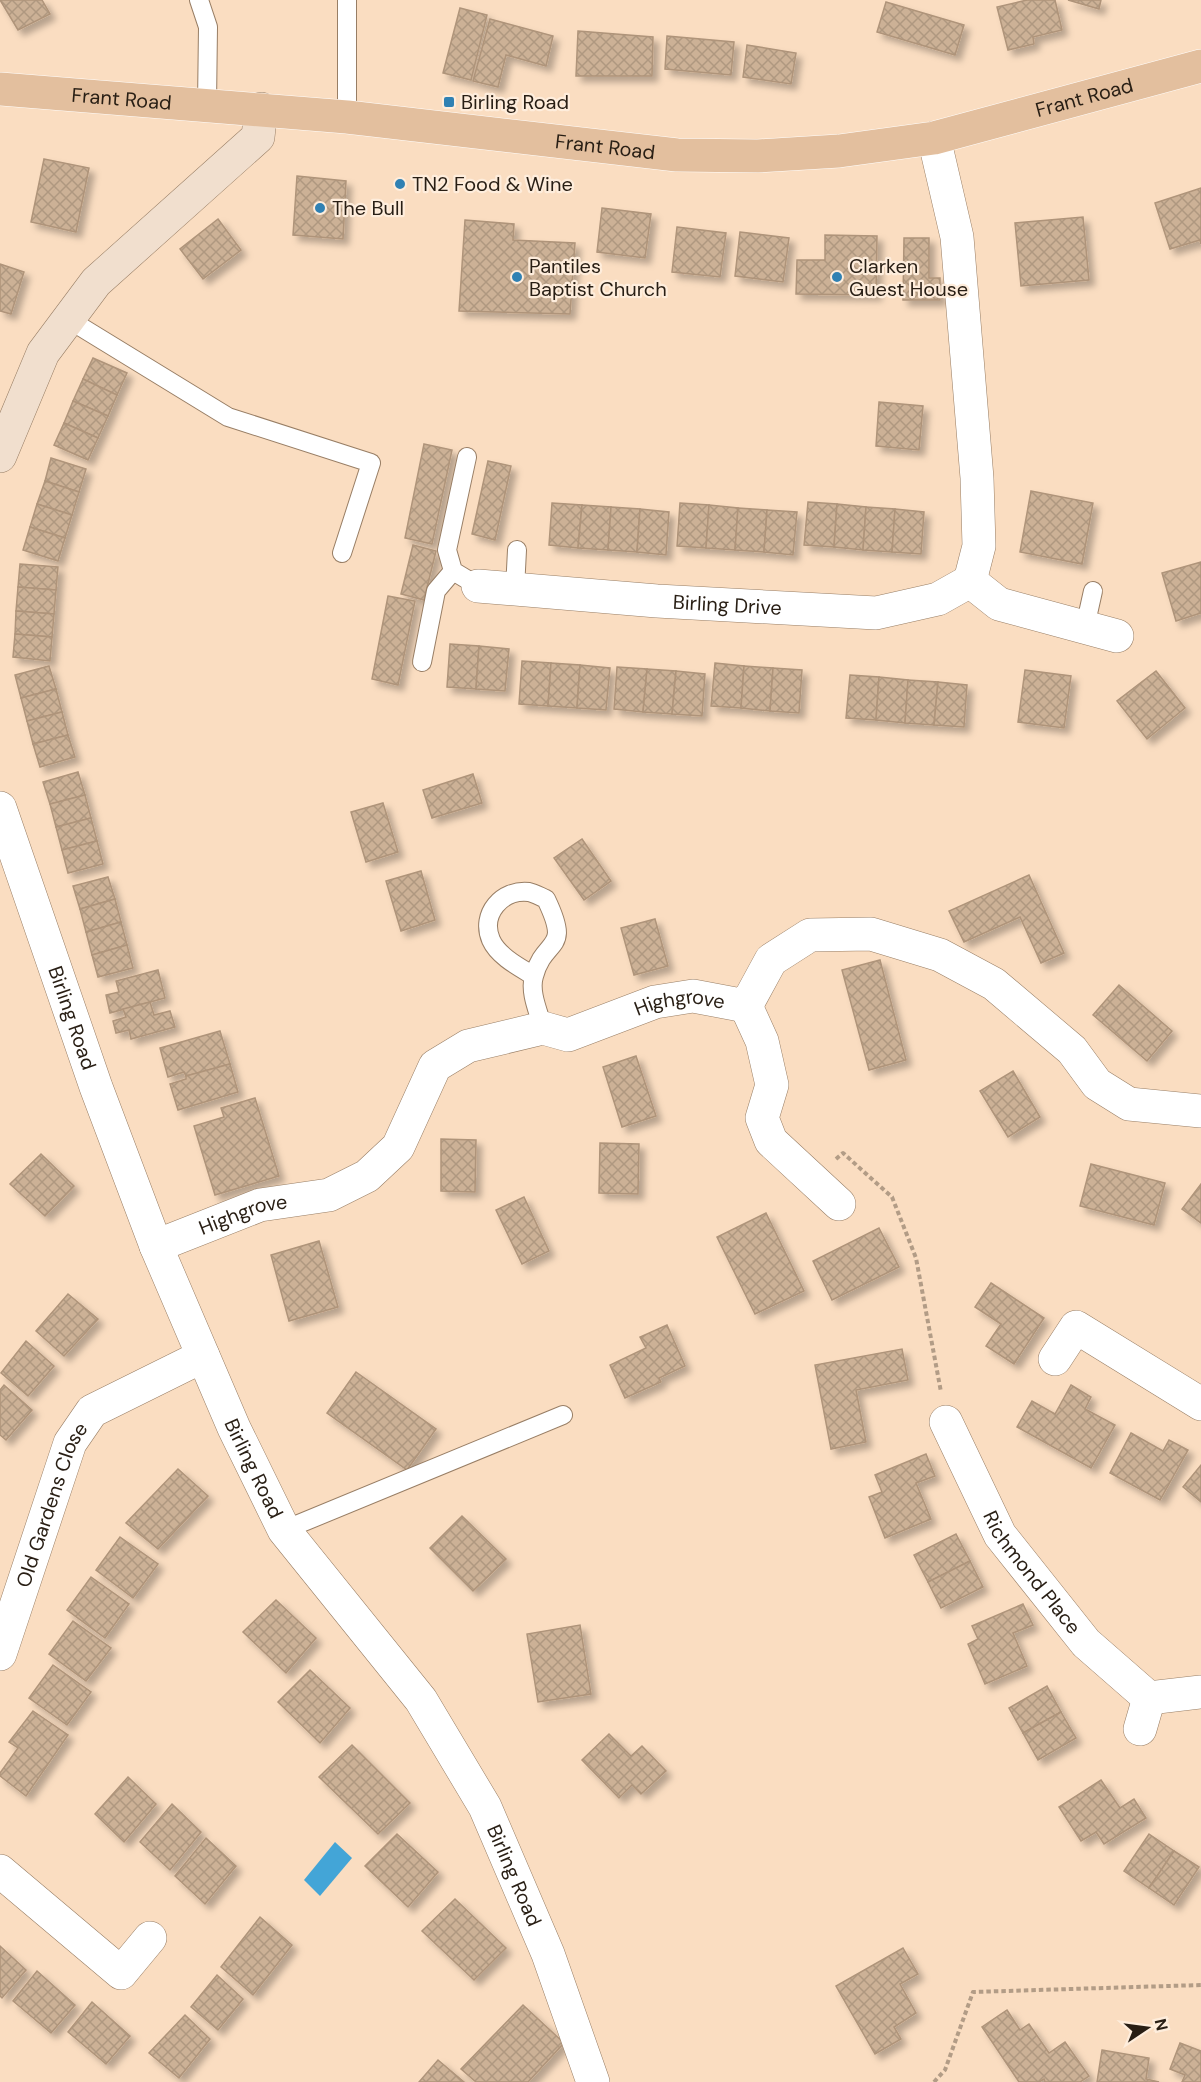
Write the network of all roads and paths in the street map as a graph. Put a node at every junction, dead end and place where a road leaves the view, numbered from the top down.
1 (199, 0) edge
2 (347, 0) edge
3 (1201, 66) edge
4 (0, 89) edge
5 (207, 104) junction
6 (261, 109) junction
7 (347, 117) junction
8 (933, 138) junction
9 (68, 319) junction
10 (0, 456) edge
11 (467, 458) dead end
12 (517, 550) dead end
13 (342, 553) dead end
14 (466, 578) junction
15 (970, 581) junction
16 (515, 589) junction
17 (1093, 591) dead end
18 (1085, 627) junction
19 (1117, 636) dead end
20 (422, 662) dead end
21 (0, 808) edge
22 (534, 976) junction
23 (746, 1006) junction
24 (543, 1028) junction
25 (1201, 1111) edge
26 (813, 1180) junction
27 (839, 1204) dead end
28 (156, 1246) junction
29 (203, 1356) junction
30 (1055, 1359) dead end
31 (1201, 1404) edge
32 (563, 1414) dead end
33 (946, 1422) joint
34 (284, 1530) junction
35 (0, 1654) edge
36 (1199, 1699) edge
37 (0, 1871) edge
38 (150, 1938) dead end
39 (1201, 1985) edge
40 (593, 2082) edge
41 (934, 2082) edge

1 - 5 lane
2 - 7 lane
3 - 8 main road, Frant Road
4 - 5 main road, Frant Road
5 - 6 main road, Frant Road
6 - 7 main road, Frant Road
6 - 9 main road
7 - 8 main road, Frant Road
8 - 15 street
9 - 10 main road
9 - 13 lane
11 - 14 lane
12 - 16 lane
14 - 16 street, Birling Drive
14 - 20 lane
15 - 16 street, Birling Drive
15 - 18 street
17 - 18 lane
18 - 19 street
21 - 28 street, Birling Road
22 - 22 lane
22 - 24 lane
23 - 24 street, Highgrove
23 - 25 street, Highgrove
23 - 26 street
24 - 28 street, Highgrove
26 - 27 street
26 - 33 path
28 - 29 street, Birling Road
29 - 34 street, Birling Road
29 - 35 street, Old Gardens Close
30 - 31 street
32 - 34 lane
33 - 36 street, Richmond Place
34 - 40 street, Birling Road
37 - 38 street
39 - 41 path

